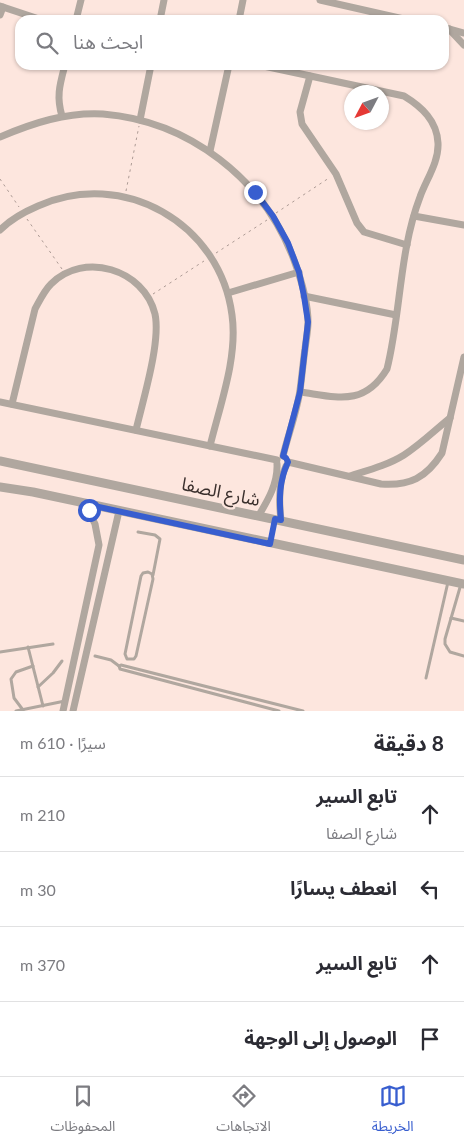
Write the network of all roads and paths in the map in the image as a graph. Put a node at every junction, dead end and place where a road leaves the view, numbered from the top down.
1 (81, 0) edge
2 (164, 0) edge
3 (243, 0) edge
4 (320, 0) edge
5 (1, 6) edge
6 (0, 15) edge
7 (27, 15) edge
8 (77, 15) edge
9 (161, 15) edge
10 (240, 15) edge
11 (386, 15) edge
12 (449, 30) edge
13 (449, 32) edge
14 (464, 33) edge
15 (464, 45) edge
16 (64, 70) edge
17 (150, 70) edge
18 (228, 70) edge
19 (282, 70) edge
20 (310, 76) junction
21 (62, 116) junction
22 (140, 120) junction
23 (0, 137) edge
24 (210, 152) junction
25 (336, 174) junction
26 (0, 179) edge
27 (125, 196) junction
28 (23, 212) junction
29 (273, 216) junction
30 (414, 216) junction
31 (464, 225) edge
32 (0, 230) edge
33 (407, 245) junction
34 (211, 257) junction
35 (299, 272) junction
36 (65, 274) junction
37 (228, 293) junction
38 (304, 296) junction
39 (148, 298) junction
40 (396, 315) junction
41 (464, 357) edge
42 (300, 392) junction
43 (0, 402) edge
44 (12, 404) junction
45 (450, 418) junction
46 (136, 430) junction
47 (210, 446) junction
48 (279, 460) junction
49 (0, 461) edge
50 (287, 464) junction
51 (348, 476) junction
52 (0, 487) edge
53 (85, 504) junction
54 (119, 511) junction
55 (259, 516) junction
56 (278, 520) junction
57 (138, 532) dead end
58 (270, 544) junction
59 (464, 560) edge
60 (153, 576) junction
61 (448, 581) junction
62 (462, 584) edge
63 (87, 602) junction
64 (97, 604) junction
65 (451, 618) junction
66 (464, 621) edge
67 (53, 644) dead end
68 (28, 647) junction
69 (0, 652) edge
70 (95, 656) dead end
71 (464, 656) edge
72 (62, 660) dead end
73 (130, 660) junction
74 (33, 666) junction
75 (119, 666) junction
76 (129, 667) junction
77 (146, 674) junction
78 (426, 678) dead end
79 (203, 686) junction
80 (38, 687) junction
81 (68, 691) junction
82 (202, 691) junction
83 (77, 693) junction
84 (66, 701) junction
85 (43, 706) junction
86 (23, 710) edge
87 (16, 711) edge
88 (63, 711) edge
89 (73, 711) edge
90 (279, 711) edge
91 (303, 711) edge

1 - 8 street
2 - 9 street
3 - 10 street
4 - 11 street
5 - 6 street
5 - 7 street
12 - 14 street
13 - 15 street
16 - 21 street
17 - 22 street
18 - 24 street
19 - 20 street
20 - 25 street
20 - 30 street
21 - 22 street
21 - 23 street
22 - 24 street
22 - 27 path
24 - 29 street
25 - 29 path
25 - 33 street
26 - 28 path
27 - 28 street
27 - 34 street
28 - 32 street
28 - 36 path
29 - 34 path
29 - 35 street
30 - 31 street
30 - 33 street
33 - 40 street
34 - 37 street
34 - 39 path
35 - 37 street
35 - 38 street
36 - 39 street
36 - 44 street
37 - 47 street
38 - 40 street
38 - 42 street
39 - 46 street
40 - 42 street
41 - 45 street
42 - 48 street
43 - 44 street
44 - 46 street
45 - 51 street
45 - 51 street
46 - 47 street
47 - 48 street
48 - 50 street
48 - 55 street
49 - 55 street, شارع الصفا
50 - 51 street
50 - 56 street
52 - 53 street
53 - 54 street
53 - 63 street
54 - 58 street
54 - 64 street
55 - 56 street, شارع الصفا
56 - 58 path
56 - 59 street, شارع الصفا
57 - 60 lane
58 - 61 street
60 - 73 lane
60 - 73 lane
61 - 62 street
61 - 78 lane
62 - 65 lane
63 - 64 street
63 - 81 street
64 - 83 street
65 - 66 lane
65 - 71 lane
67 - 68 lane
68 - 69 lane
68 - 74 lane
70 - 75 lane
72 - 80 lane
73 - 76 lane
74 - 80 lane
74 - 86 lane
75 - 76 lane
75 - 77 lane
76 - 77 lane
77 - 79 lane
77 - 82 lane
79 - 82 lane
79 - 91 lane
80 - 85 lane
81 - 83 street
81 - 84 street
82 - 90 lane
83 - 89 street
84 - 85 lane
84 - 88 street
85 - 86 lane
86 - 87 lane

